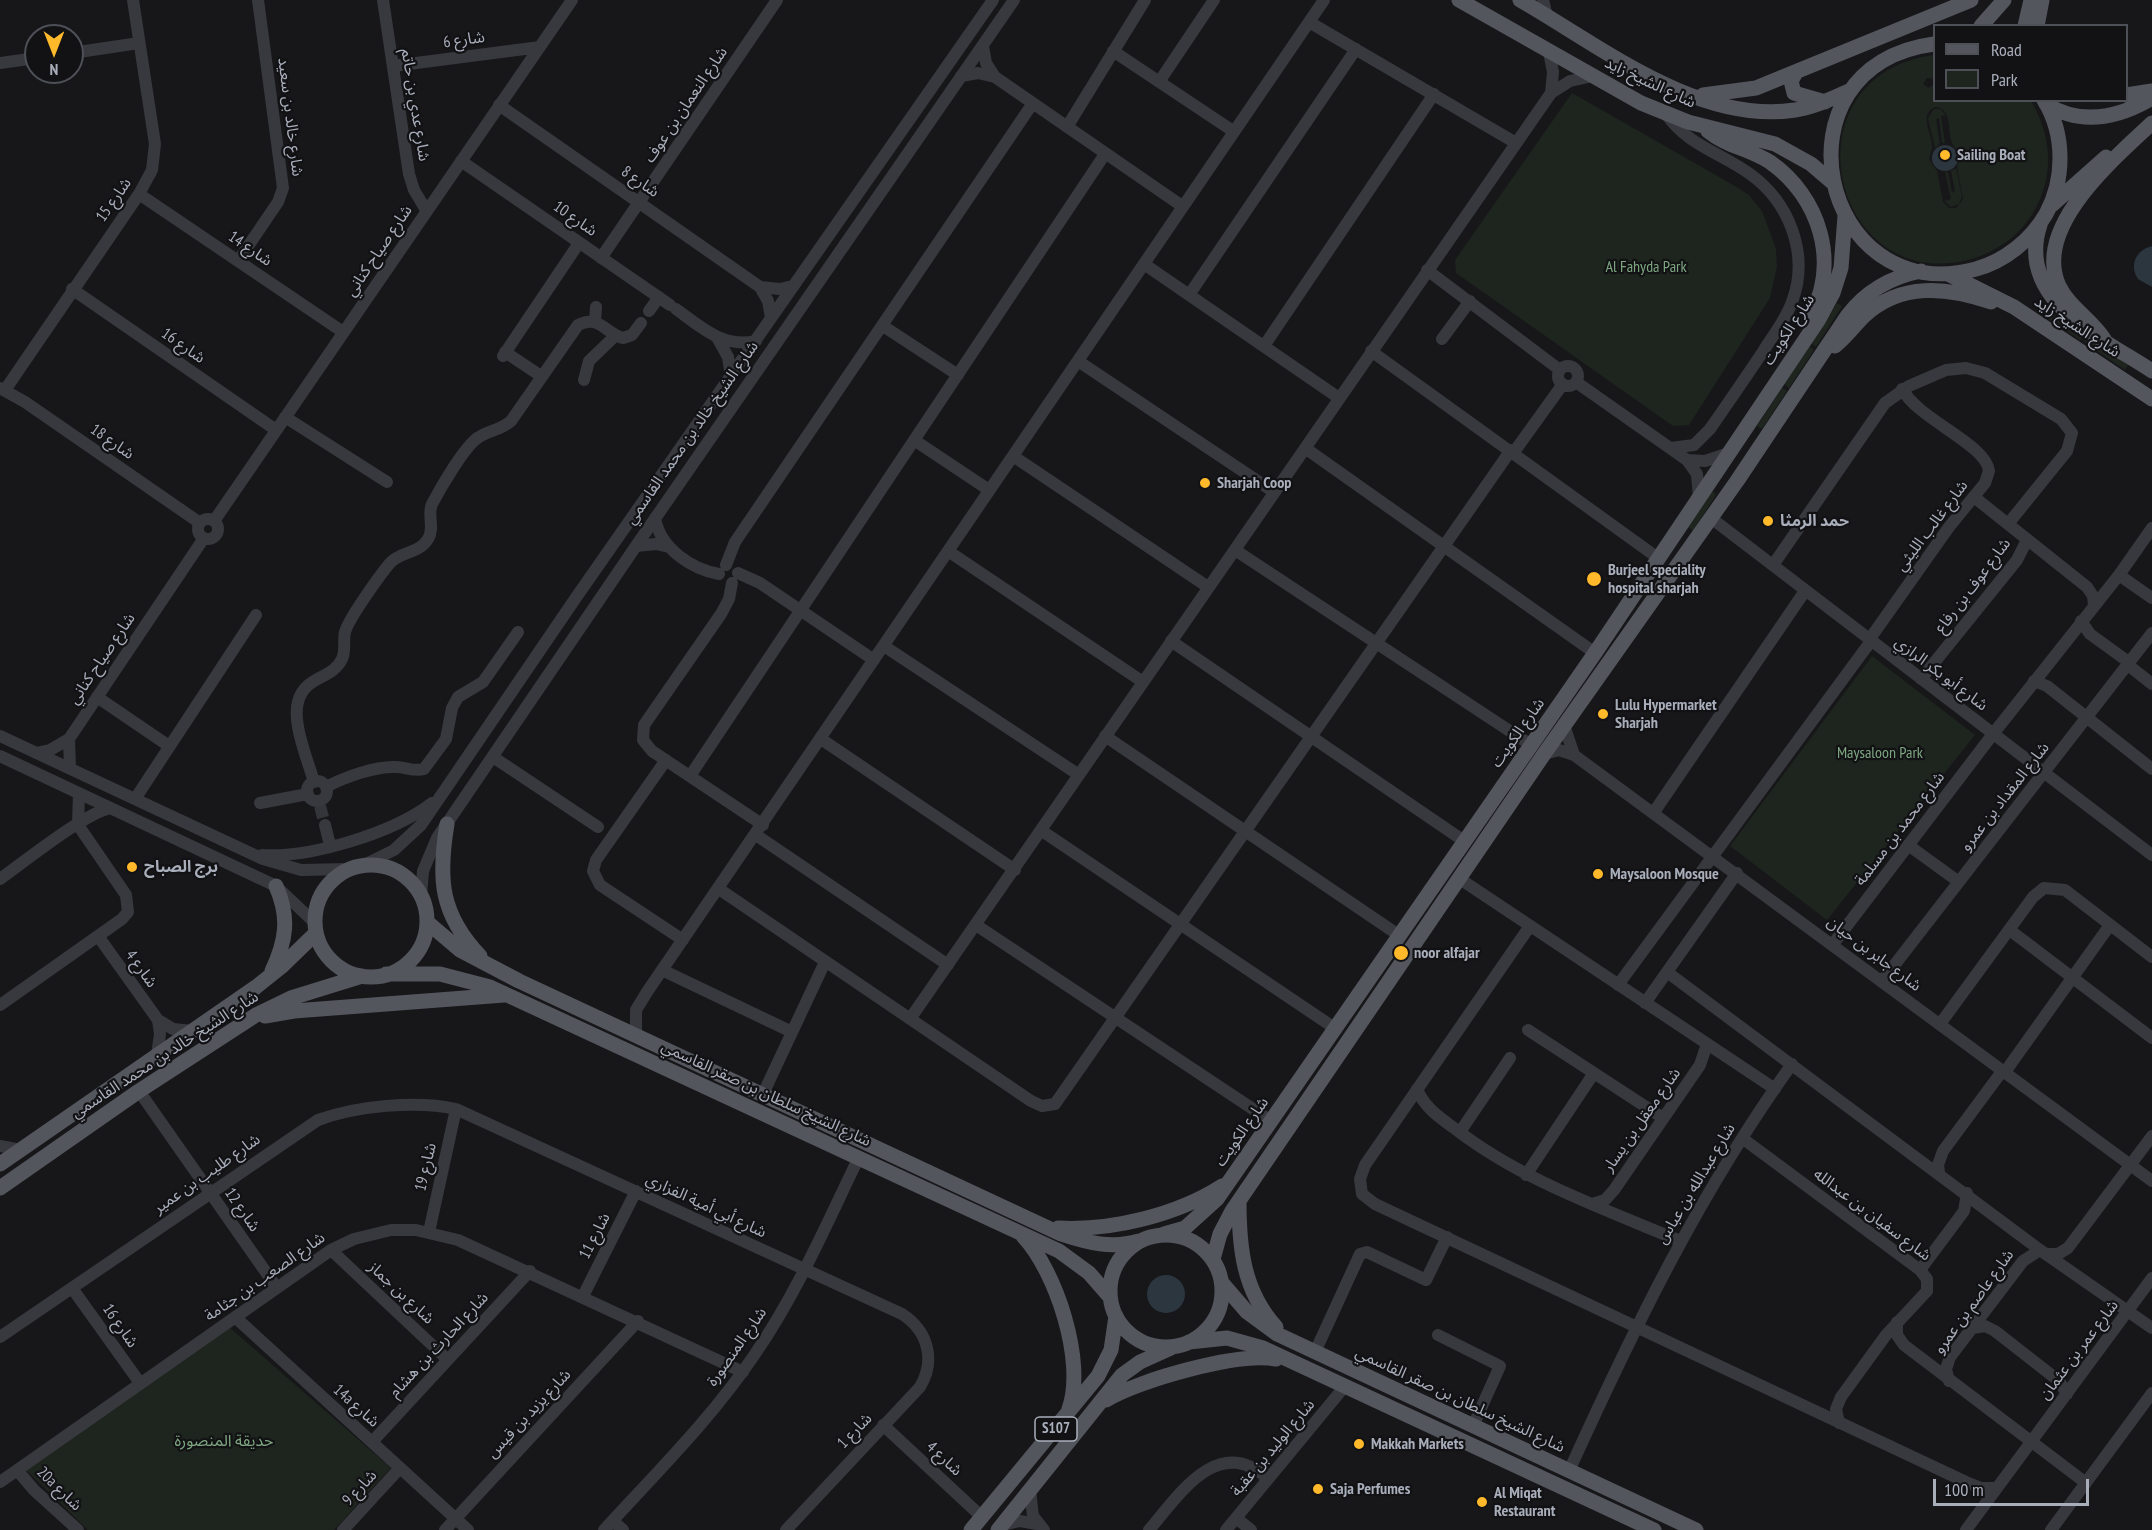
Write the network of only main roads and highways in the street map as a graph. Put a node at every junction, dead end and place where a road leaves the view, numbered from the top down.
1 (1459, 0) edge
2 (1520, 0) edge
3 (1971, 0) edge
4 (2004, 0) edge
5 (2031, 0) edge
6 (2042, 0) edge
7 (1983, 24) edge
8 (2025, 24) edge
9 (2037, 24) edge
10 (1933, 44) edge
11 (1797, 71) junction
12 (1851, 90) junction
13 (2152, 91) edge
14 (2128, 95) edge
15 (1695, 96) junction
16 (2152, 98) edge
17 (1825, 102) junction
18 (2045, 102) edge
19 (2152, 123) edge
20 (1704, 127) junction
21 (1832, 182) junction
22 (2045, 215) junction
23 (1845, 216) junction
24 (1921, 271) junction
25 (1947, 273) junction
26 (2030, 318) junction
27 (2104, 339) junction
28 (1801, 346) junction
29 (1820, 357) junction
30 (2152, 371) edge
31 (2152, 399) edge
32 (1743, 435) junction
33 (1737, 482) junction
34 (1538, 750) junction
35 (1501, 788) junction
36 (447, 824) road end
37 (1494, 828) junction
38 (276, 886) road end
39 (427, 922) junction
40 (315, 928) junction
41 (490, 966) junction
42 (386, 974) junction
43 (362, 976) junction
44 (269, 978) junction
45 (507, 995) junction
46 (240, 1024) junction
47 (0, 1164) edge
48 (1229, 1181) junction
49 (0, 1188) edge
50 (1239, 1200) junction
51 (1046, 1227) junction
52 (1018, 1232) junction
53 (1164, 1234) junction
54 (1139, 1241) junction
55 (1214, 1259) junction
56 (1222, 1283) junction
57 (1110, 1297) junction
58 (1116, 1316) junction
59 (1294, 1342) junction
60 (1184, 1344) junction
61 (1291, 1361) junction
62 (1095, 1410) junction
63 (1065, 1418) junction
64 (1507, 1461) junction
65 (1551, 1462) junction
66 (1000, 1527) edge
67 (971, 1530) edge
68 (1654, 1530) edge
69 (1696, 1530) edge

1 - 20 main road, شارع الشيخ زايد
2 - 15 main road, شارع الشيخ زايد
3 - 11 main road
4 - 7 main road
5 - 8 main road
6 - 9 main road
10 - 12 main road
11 - 15 main road
11 - 17 main road
12 - 17 main road, شارع الشيخ زايد
12 - 21 main road
13 - 14 main road
15 - 17 main road, شارع الشيخ زايد
16 - 18 main road
18 - 22 main road, شارع الشيخ زايد
19 - 22 main road
19 - 27 main road
20 - 21 main road, شارع الشيخ زايد
20 - 28 main road
21 - 23 main road
22 - 25 main road
22 - 27 main road, شارع الشيخ زايد
23 - 24 main road
23 - 28 main road, شارع الكويت
24 - 25 main road
24 - 29 main road, شارع الكويت
25 - 26 main road, شارع الشيخ زايد
26 - 29 main road
26 - 31 main road, شارع الشيخ زايد
27 - 30 main road, شارع الشيخ زايد
28 - 32 main road, شارع الكويت
29 - 33 main road, شارع الكويت
32 - 33 main road
32 - 34 main road, شارع الكويت
33 - 34 main road, شارع الكويت
34 - 35 main road, شارع الكويت
34 - 37 main road, شارع الكويت
35 - 37 main road
35 - 48 main road, شارع الكويت
36 - 41 main road
37 - 50 main road, شارع الكويت
38 - 44 main road
39 - 40 main road
39 - 41 main road, شارع الشيخ سلطان بن صقر القاسمي
39 - 42 main road
40 - 43 main road
40 - 44 main road, شارع الشيخ خالد بن محمد القاسمي
41 - 51 main road, شارع الشيخ سلطان بن صقر القاسمي
42 - 43 main road
42 - 45 main road, شارع الشيخ سلطان بن صقر القاسمي
43 - 46 main road, شارع الشيخ خالد بن محمد القاسمي
44 - 47 main road, شارع الشيخ خالد بن محمد القاسمي
45 - 46 main road
45 - 52 main road, شارع الشيخ سلطان بن صقر القاسمي
46 - 49 main road, شارع الشيخ خالد بن محمد القاسمي
48 - 51 main road
48 - 53 main road, شارع الكويت
50 - 55 main road, شارع الكويت
50 - 59 main road
51 - 54 main road, شارع الشيخ سلطان بن صقر القاسمي
52 - 57 main road, شارع الشيخ سلطان بن صقر القاسمي
52 - 63 main road
53 - 54 main road
53 - 55 main road
54 - 57 main road
55 - 56 main road
56 - 59 main road, شارع الشيخ سلطان بن صقر القاسمي
56 - 60 main road
57 - 58 main road
58 - 60 main road
58 - 63 main road, S107
59 - 65 main road, شارع الشيخ سلطان بن صقر القاسمي
60 - 61 main road
60 - 62 main road, S107
61 - 62 main road
61 - 64 main road
62 - 66 main road, S107
63 - 67 main road, S107
64 - 65 main road
64 - 68 main road
65 - 69 main road, شارع الشيخ سلطان بن صقر القاسمي

